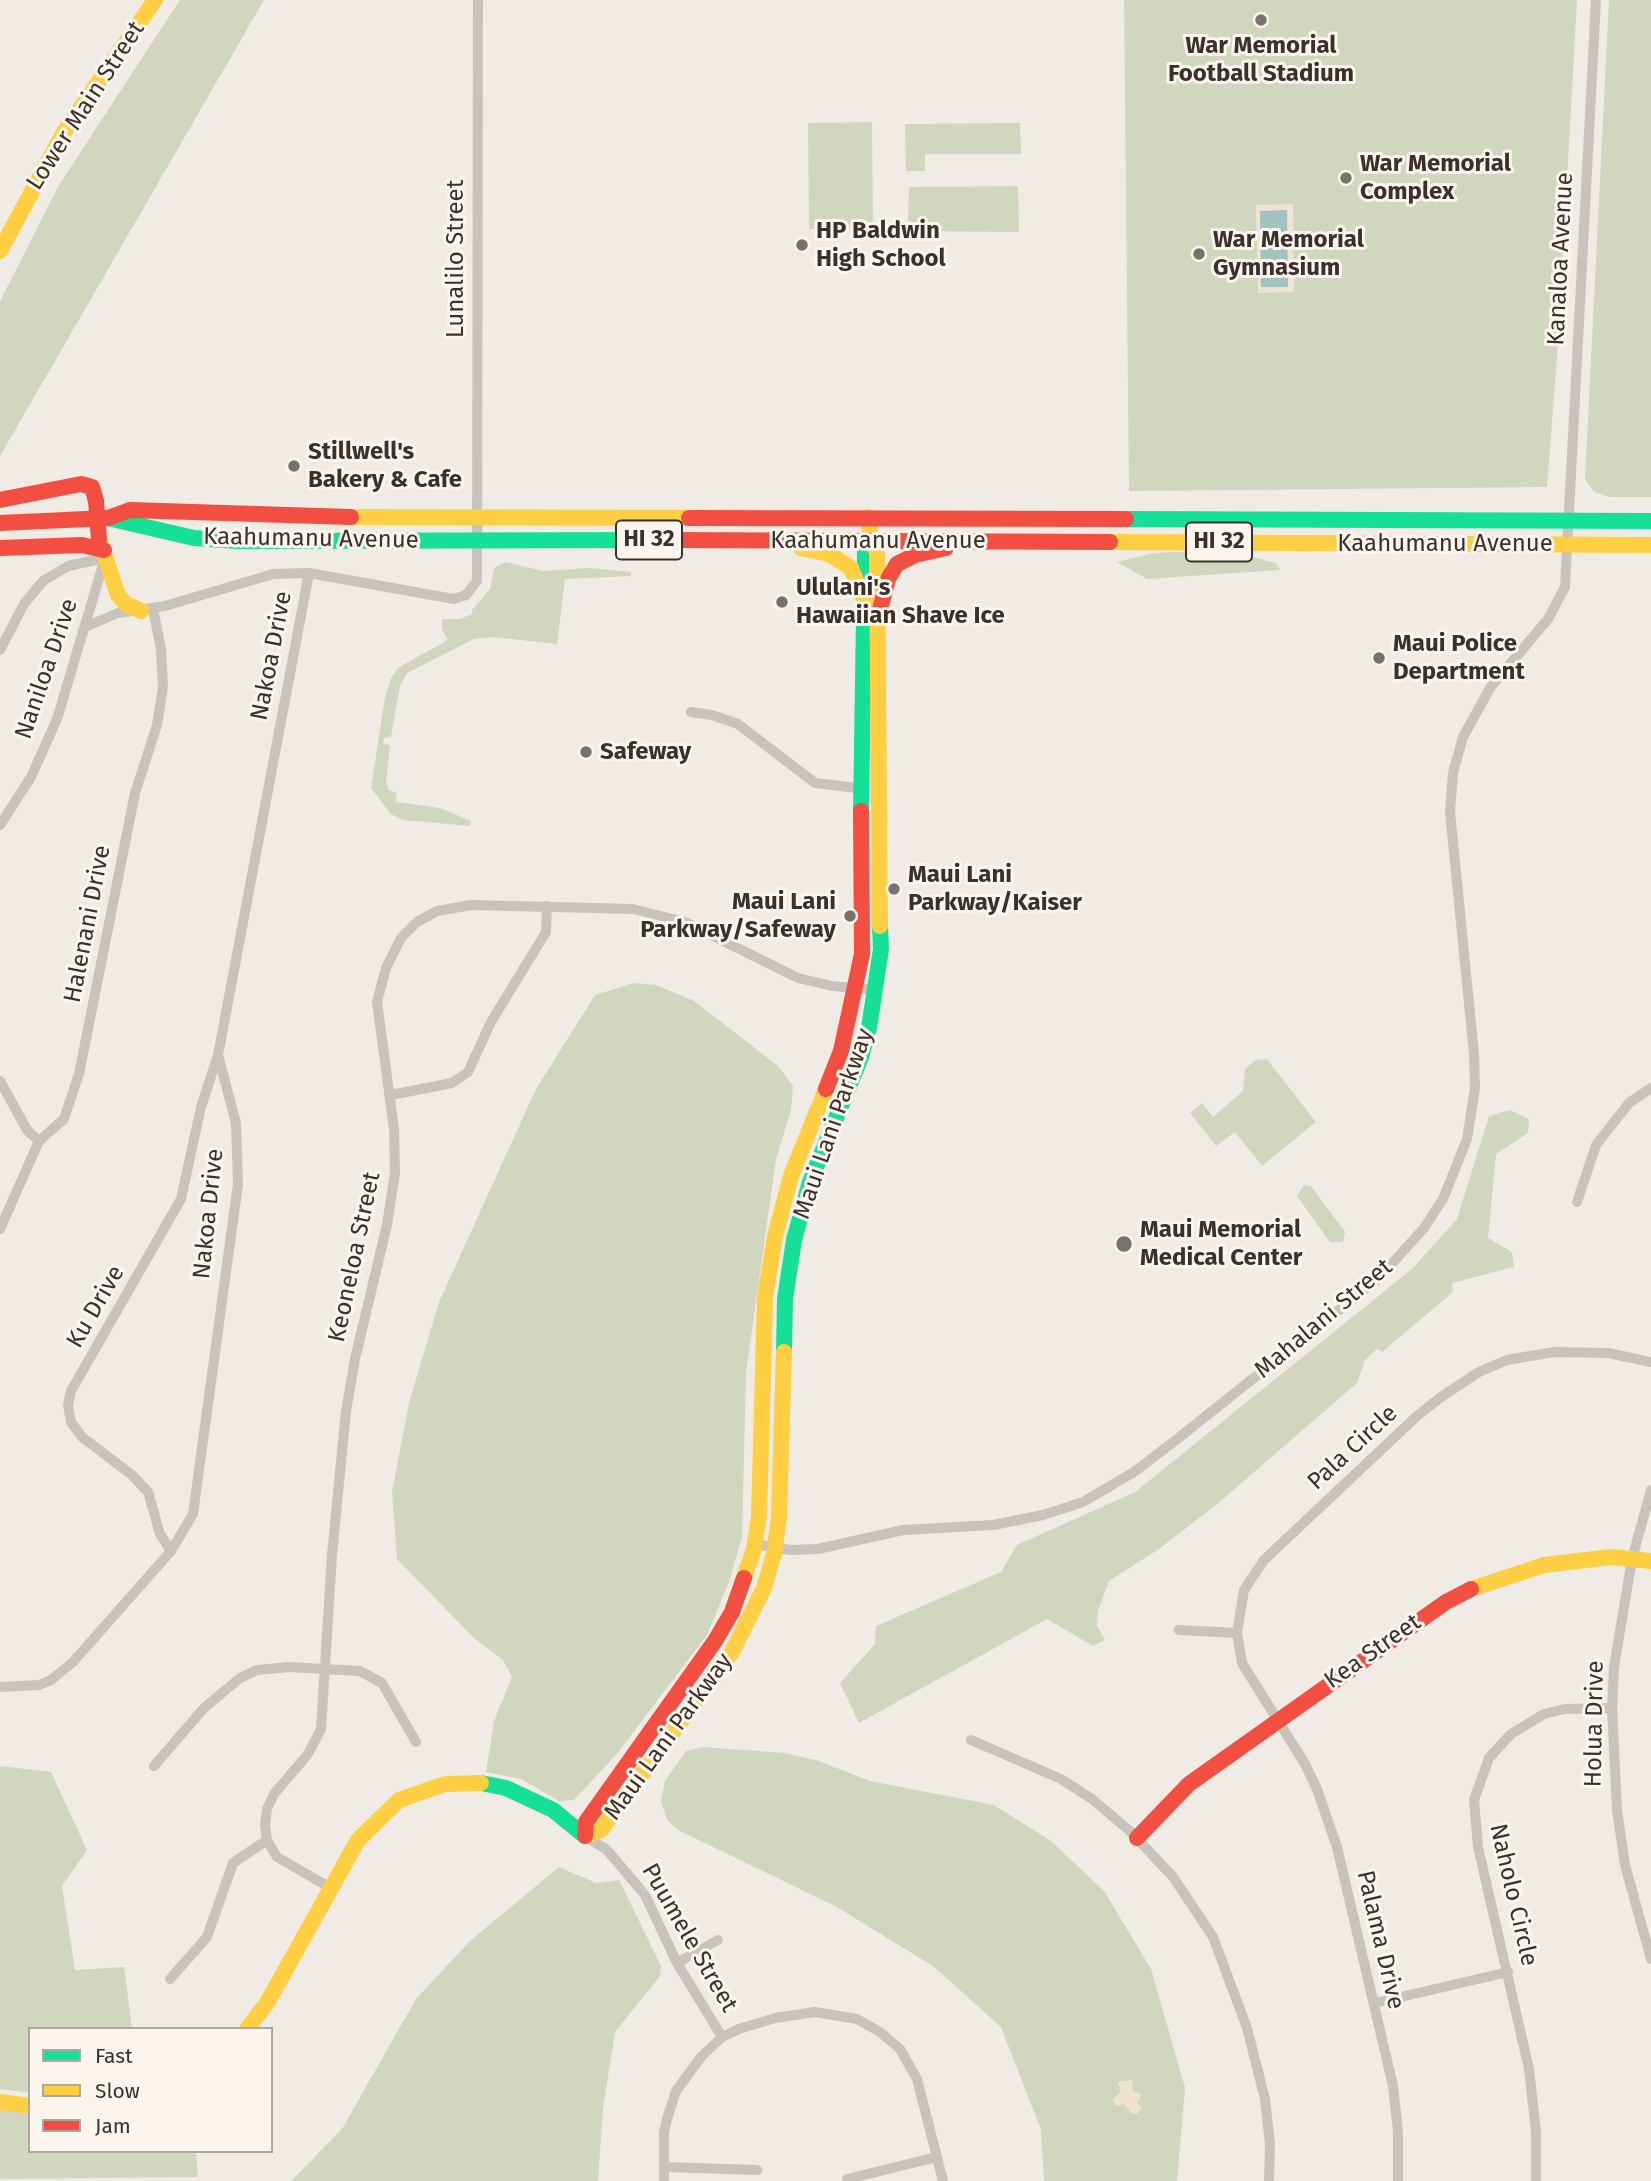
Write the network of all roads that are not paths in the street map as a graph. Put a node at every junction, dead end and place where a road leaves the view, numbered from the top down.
1 (155, 0) edge
2 (478, 0) edge
3 (1596, 0) edge
4 (0, 251) edge
5 (0, 500) edge
6 (267, 514) junction
7 (479, 517) junction
8 (868, 517) junction
9 (108, 518) junction
10 (1651, 520) edge
11 (1567, 521) junction
12 (0, 523) edge
13 (771, 540) junction
14 (871, 540) junction
15 (237, 541) junction
16 (287, 541) junction
17 (479, 541) junction
18 (981, 541) junction
19 (1566, 544) junction
20 (1651, 545) edge
21 (0, 548) edge
22 (103, 549) junction
23 (309, 572) junction
24 (864, 599) junction
25 (147, 610) junction
26 (878, 617) junction
27 (85, 627) junction
28 (0, 650) edge
29 (691, 712) dead end
30 (861, 789) junction
31 (878, 789) junction
32 (0, 825) edge
33 (547, 906) junction
34 (856, 988) junction
35 (876, 990) junction
36 (218, 1055) junction
37 (0, 1081) edge
38 (1651, 1088) edge
39 (391, 1095) junction
40 (39, 1141) junction
41 (1577, 1202) dead end
42 (0, 1229) edge
43 (1651, 1362) edge
44 (1651, 1490) edge
45 (755, 1544) junction
46 (775, 1548) junction
47 (171, 1551) junction
48 (1632, 1559) junction
49 (1651, 1561) edge
50 (1179, 1630) dead end
51 (1237, 1633) junction
52 (327, 1668) junction
53 (0, 1687) edge
54 (1612, 1708) junction
55 (1278, 1722) junction
56 (971, 1740) dead end
57 (416, 1742) dead end
58 (155, 1766) dead end
59 (584, 1836) junction
60 (1137, 1838) junction
61 (267, 1840) junction
62 (329, 1887) junction
63 (718, 1940) dead end
64 (1651, 1959) edge
65 (677, 1963) junction
66 (1508, 1972) junction
67 (170, 1979) dead end
68 (1375, 2003) junction
69 (248, 2027) edge
70 (722, 2037) junction
71 (0, 2102) edge
72 (28, 2106) edge
73 (937, 2157) junction
74 (664, 2166) junction
75 (757, 2170) dead end
76 (847, 2179) dead end
77 (664, 2181) edge
78 (943, 2181) edge
79 (1269, 2181) edge
80 (1398, 2181) edge
81 (1536, 2181) edge

1 - 4 main road, Lower Main Street
2 - 7 street, Lunalilo Street
3 - 11 street, Kanaloa Avenue
5 - 22 main road, bridge
6 - 7 main road, Kaahumanu Avenue / HI 32
6 - 9 main road, Kaahumanu Avenue / HI 32
6 - 15 main road
6 - 16 main road
7 - 8 main road, Kaahumanu Avenue / HI 32
7 - 17 street, Lunalilo Street
8 - 11 main road, Kaahumanu Avenue / HI 32
8 - 14 main road, Maui Lani Parkway
9 - 12 main road, Kaahumanu Avenue / HI 32
9 - 15 main road, Kaahumanu Avenue / HI 32
10 - 11 main road, Kaahumanu Avenue / HI 32
11 - 19 street, Mahalani Street
13 - 14 main road, Kaahumanu Avenue / HI 32
13 - 17 main road, Kaahumanu Avenue / HI 32
13 - 24 main road
14 - 18 main road, Kaahumanu Avenue / HI 32
14 - 24 main road, Maui Lani Parkway
14 - 26 main road, Maui Lani Parkway
15 - 16 main road, Kaahumanu Avenue / HI 32
16 - 17 main road, Kaahumanu Avenue / HI 32
17 - 23 street, Lunalilo Street
18 - 19 main road, Kaahumanu Avenue / HI 32
18 - 26 main road
19 - 20 main road, Kaahumanu Avenue / HI 32
19 - 46 street, Mahalani Street
21 - 22 main road
22 - 25 main road
22 - 27 street, Naniloa Drive
22 - 28 street
23 - 25 street
23 - 36 street, Nakoa Drive
24 - 30 main road, Maui Lani Parkway
25 - 27 street
25 - 40 street, Halenani Drive
26 - 31 main road, Maui Lani Parkway
27 - 32 street, Naniloa Drive
29 - 30 street
30 - 31 street
30 - 34 main road, Maui Lani Parkway
31 - 35 main road, Maui Lani Parkway
33 - 34 street, Keoneloa Street
33 - 39 street
33 - 39 street, Keoneloa Street
34 - 35 street, Keoneloa Street
34 - 45 main road, Maui Lani Parkway
35 - 46 main road, Maui Lani Parkway
36 - 47 street, Nakoa Drive
36 - 47 street, Ku Drive
37 - 40 street
38 - 41 street
39 - 52 street, Keoneloa Street
40 - 42 street, Halenani Drive
43 - 51 street, Pala Circle
44 - 48 street, Holua Drive
45 - 46 street, Mahalani Street
45 - 59 main road, Maui Lani Parkway
46 - 59 main road, Maui Lani Parkway
47 - 53 street, Nakoa Drive
48 - 49 main road, Kea Street
48 - 54 street, Holua Drive
48 - 55 main road, Kea Street
50 - 51 street
51 - 55 street, Pala Circle
52 - 57 street
52 - 58 street
52 - 61 street, Keoneloa Street
54 - 64 street, Holua Drive
54 - 66 street, Naholo Circle
55 - 60 main road, Kea Street
55 - 68 street, Palama Drive
56 - 60 street
59 - 62 main road
59 - 65 street, Puumele Street
60 - 79 street
61 - 62 street
61 - 67 street
62 - 69 main road
63 - 65 street
65 - 70 street, Puumele Street
66 - 68 street
66 - 81 street, Naholo Circle
68 - 80 street, Palama Drive
70 - 73 street
70 - 74 street
71 - 72 main road
73 - 76 street
73 - 78 street
74 - 75 street
74 - 77 street

